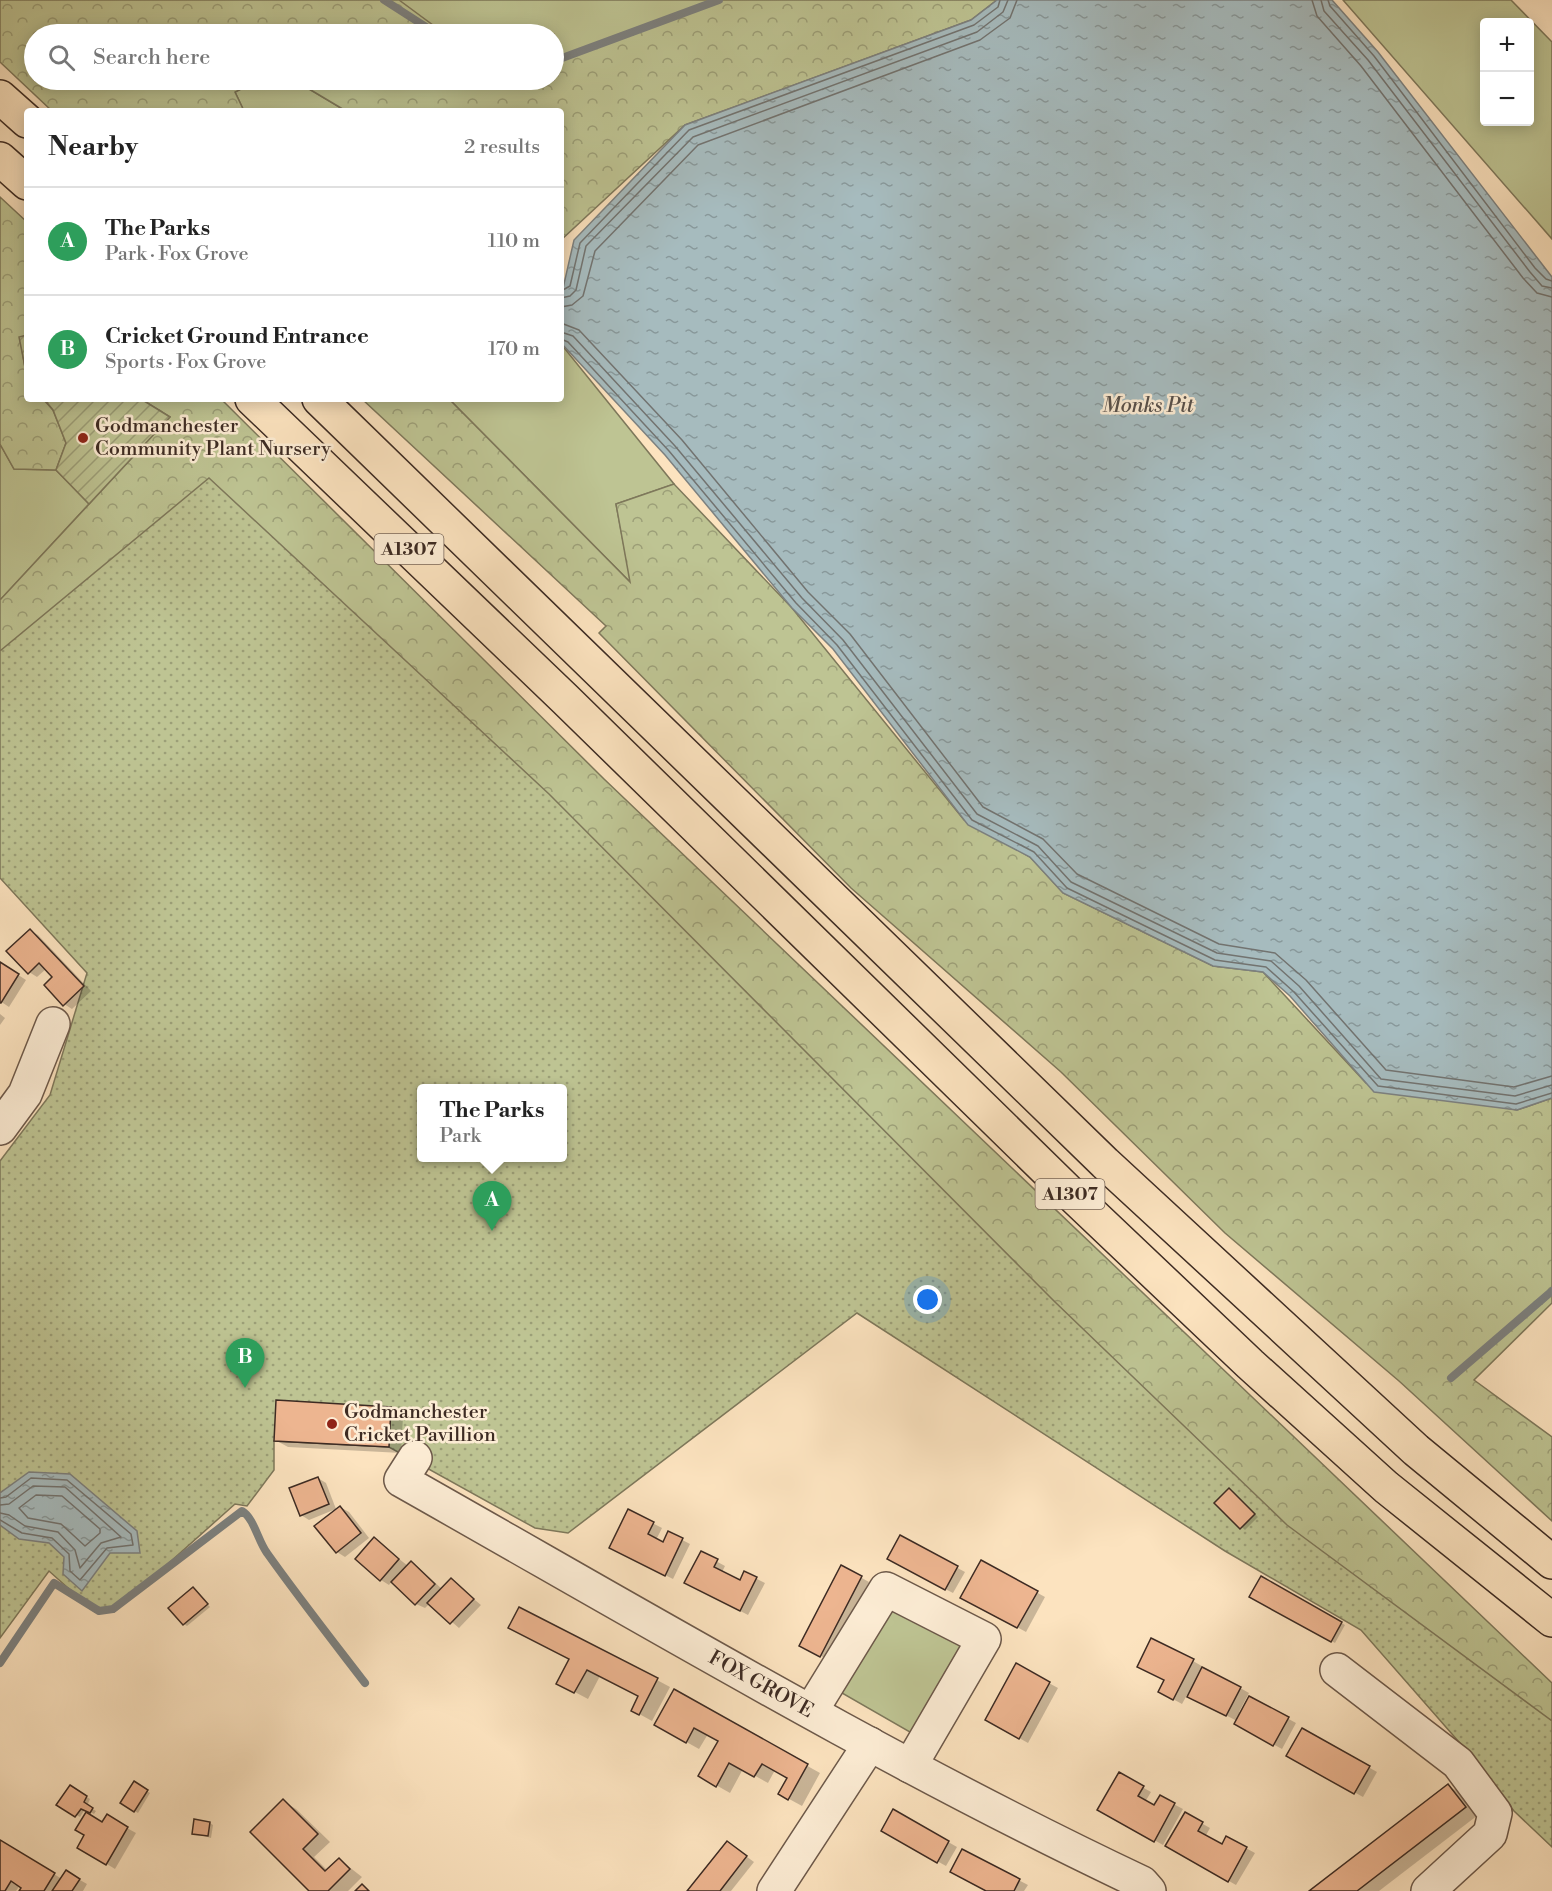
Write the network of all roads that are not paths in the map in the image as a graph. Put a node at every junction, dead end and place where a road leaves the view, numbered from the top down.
1 (0, 97) edge
2 (24, 118) edge
3 (0, 159) edge
4 (24, 180) edge
5 (255, 402) edge
6 (322, 402) edge
7 (53, 1024) dead end
8 (12, 1086) edge
9 (0, 1128) edge
10 (415, 1458) dead end
11 (1552, 1562) edge
12 (1552, 1620) edge
13 (1337, 1670) dead end
14 (811, 1711) junction
15 (870, 1744) junction
16 (910, 1766) junction
17 (774, 1891) edge
18 (1149, 1891) edge
19 (1428, 1891) edge

1 - 2 main road
3 - 4 main road
5 - 12 main road, A1307
6 - 11 main road, A1307
7 - 8 street
8 - 9 street
10 - 14 street, FOX GROVE
13 - 19 street
14 - 15 street, FOX GROVE
14 - 16 street
15 - 16 street, FOX GROVE
15 - 17 street
16 - 18 street, FOX GROVE

